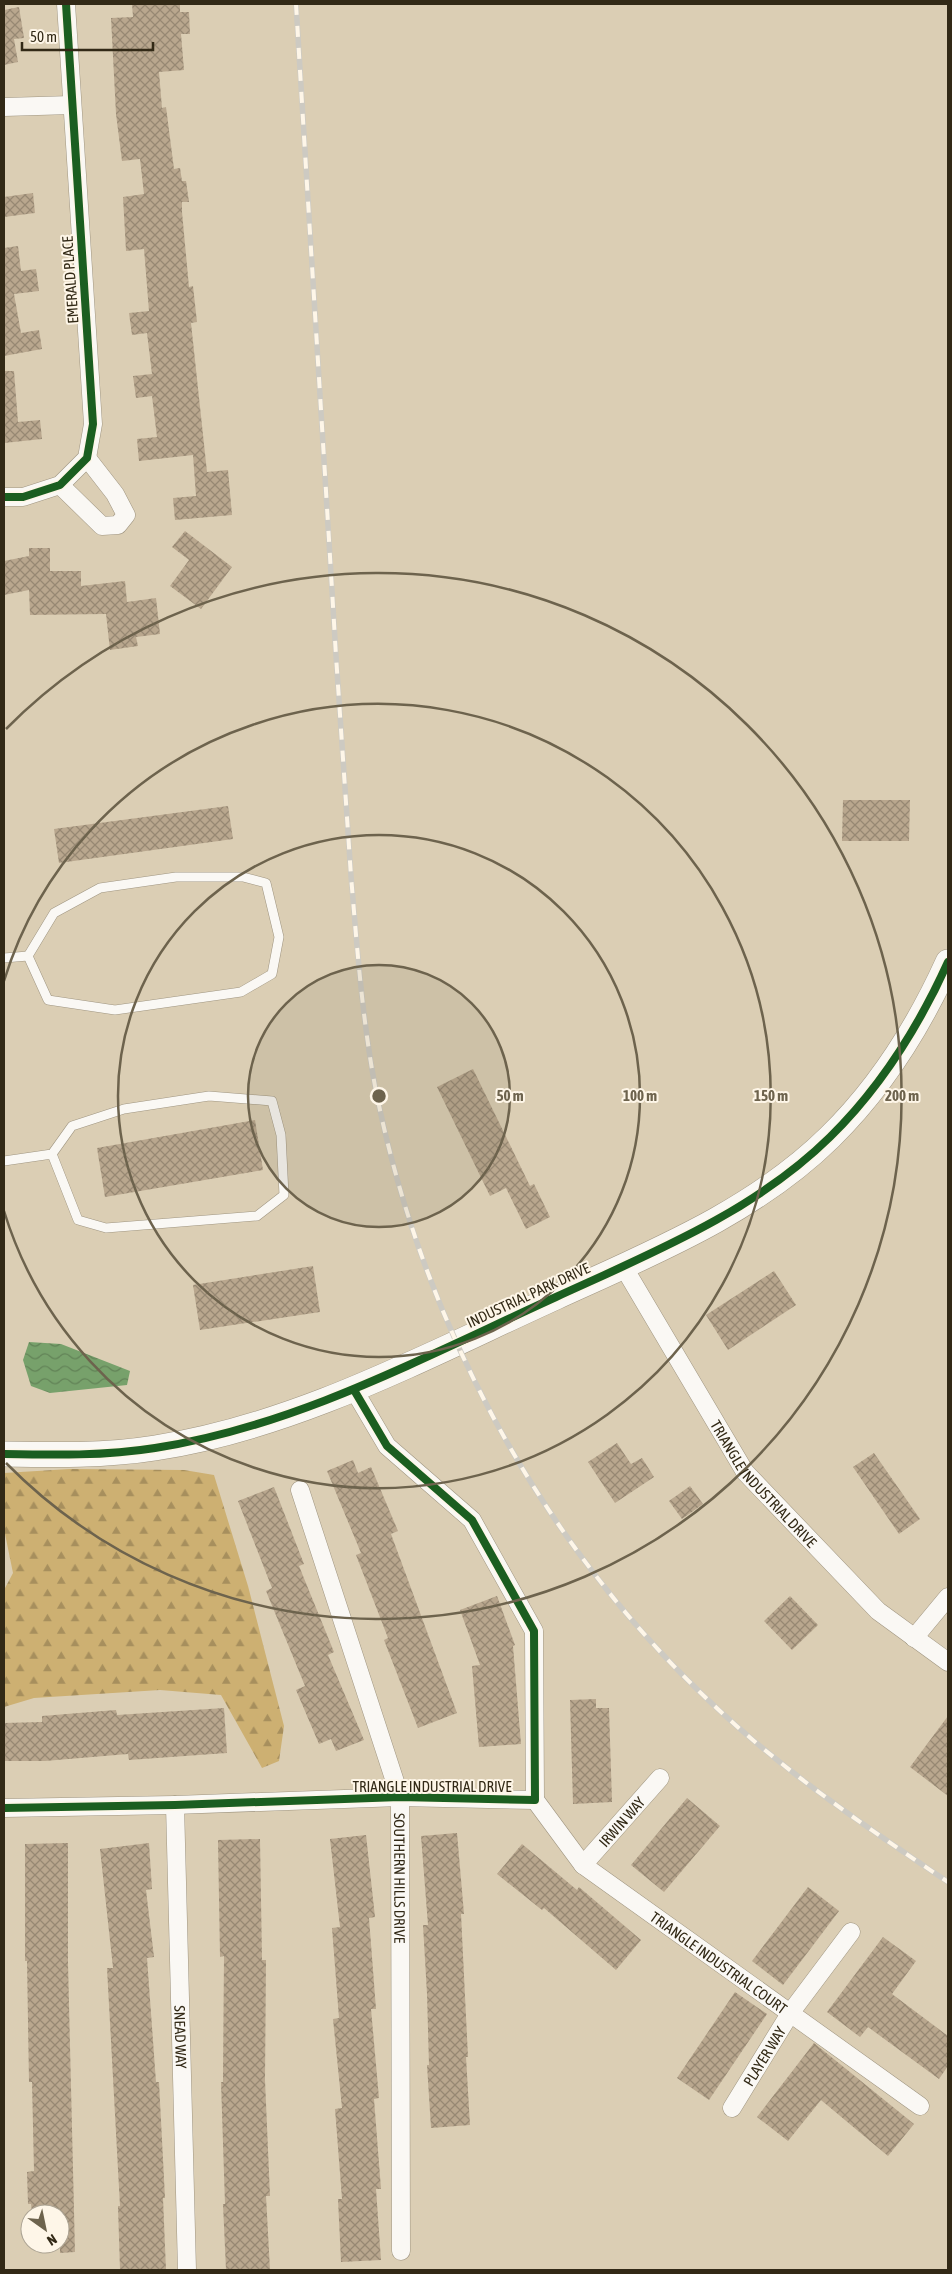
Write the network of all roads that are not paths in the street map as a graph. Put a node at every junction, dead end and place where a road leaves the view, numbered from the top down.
1 (66, 4) edge
2 (72, 104) junction
3 (4, 108) edge
4 (87, 458) junction
5 (60, 486) junction
6 (4, 497) edge
7 (28, 956) junction
8 (4, 958) edge
9 (948, 962) edge
10 (52, 1154) junction
11 (4, 1161) edge
12 (623, 1266) junction
13 (354, 1390) junction
14 (4, 1454) edge
15 (300, 1490) dead end
16 (948, 1597) edge
17 (914, 1638) junction
18 (948, 1662) edge
19 (660, 1778) dead end
20 (400, 1797) junction
21 (535, 1800) junction
22 (175, 1805) junction
23 (4, 1808) edge
24 (583, 1865) junction
25 (851, 1932) dead end
26 (791, 2012) junction
27 (920, 2106) dead end
28 (732, 2108) dead end
29 (401, 2251) dead end
30 (187, 2270) edge

1 - 2 street, EMERALD PLACE
2 - 3 street
2 - 4 street, EMERALD PLACE
4 - 5 street
4 - 5 street
5 - 6 street
7 - 7 lane
7 - 8 lane
9 - 12 street, INDUSTRIAL PARK DRIVE
10 - 10 lane
10 - 11 lane
12 - 13 street, INDUSTRIAL PARK DRIVE
12 - 17 street, TRIANGLE INDUSTRIAL DRIVE
13 - 14 street, INDUSTRIAL PARK DRIVE
13 - 21 street
15 - 20 street, SOUTHERN HILLS DRIVE
16 - 17 street
17 - 18 street, TRIANGLE INDUSTRIAL DRIVE
19 - 24 street, IRWIN WAY
20 - 21 street, TRIANGLE INDUSTRIAL DRIVE
20 - 22 street, TRIANGLE INDUSTRIAL DRIVE
20 - 29 street, SOUTHERN HILLS DRIVE
21 - 24 street, TRIANGLE INDUSTRIAL COURT
22 - 23 street, TRIANGLE INDUSTRIAL DRIVE
22 - 30 street, SNEAD WAY
24 - 26 street, TRIANGLE INDUSTRIAL COURT
25 - 26 street, PLAYER WAY
26 - 27 street, TRIANGLE INDUSTRIAL COURT
26 - 28 street, PLAYER WAY

